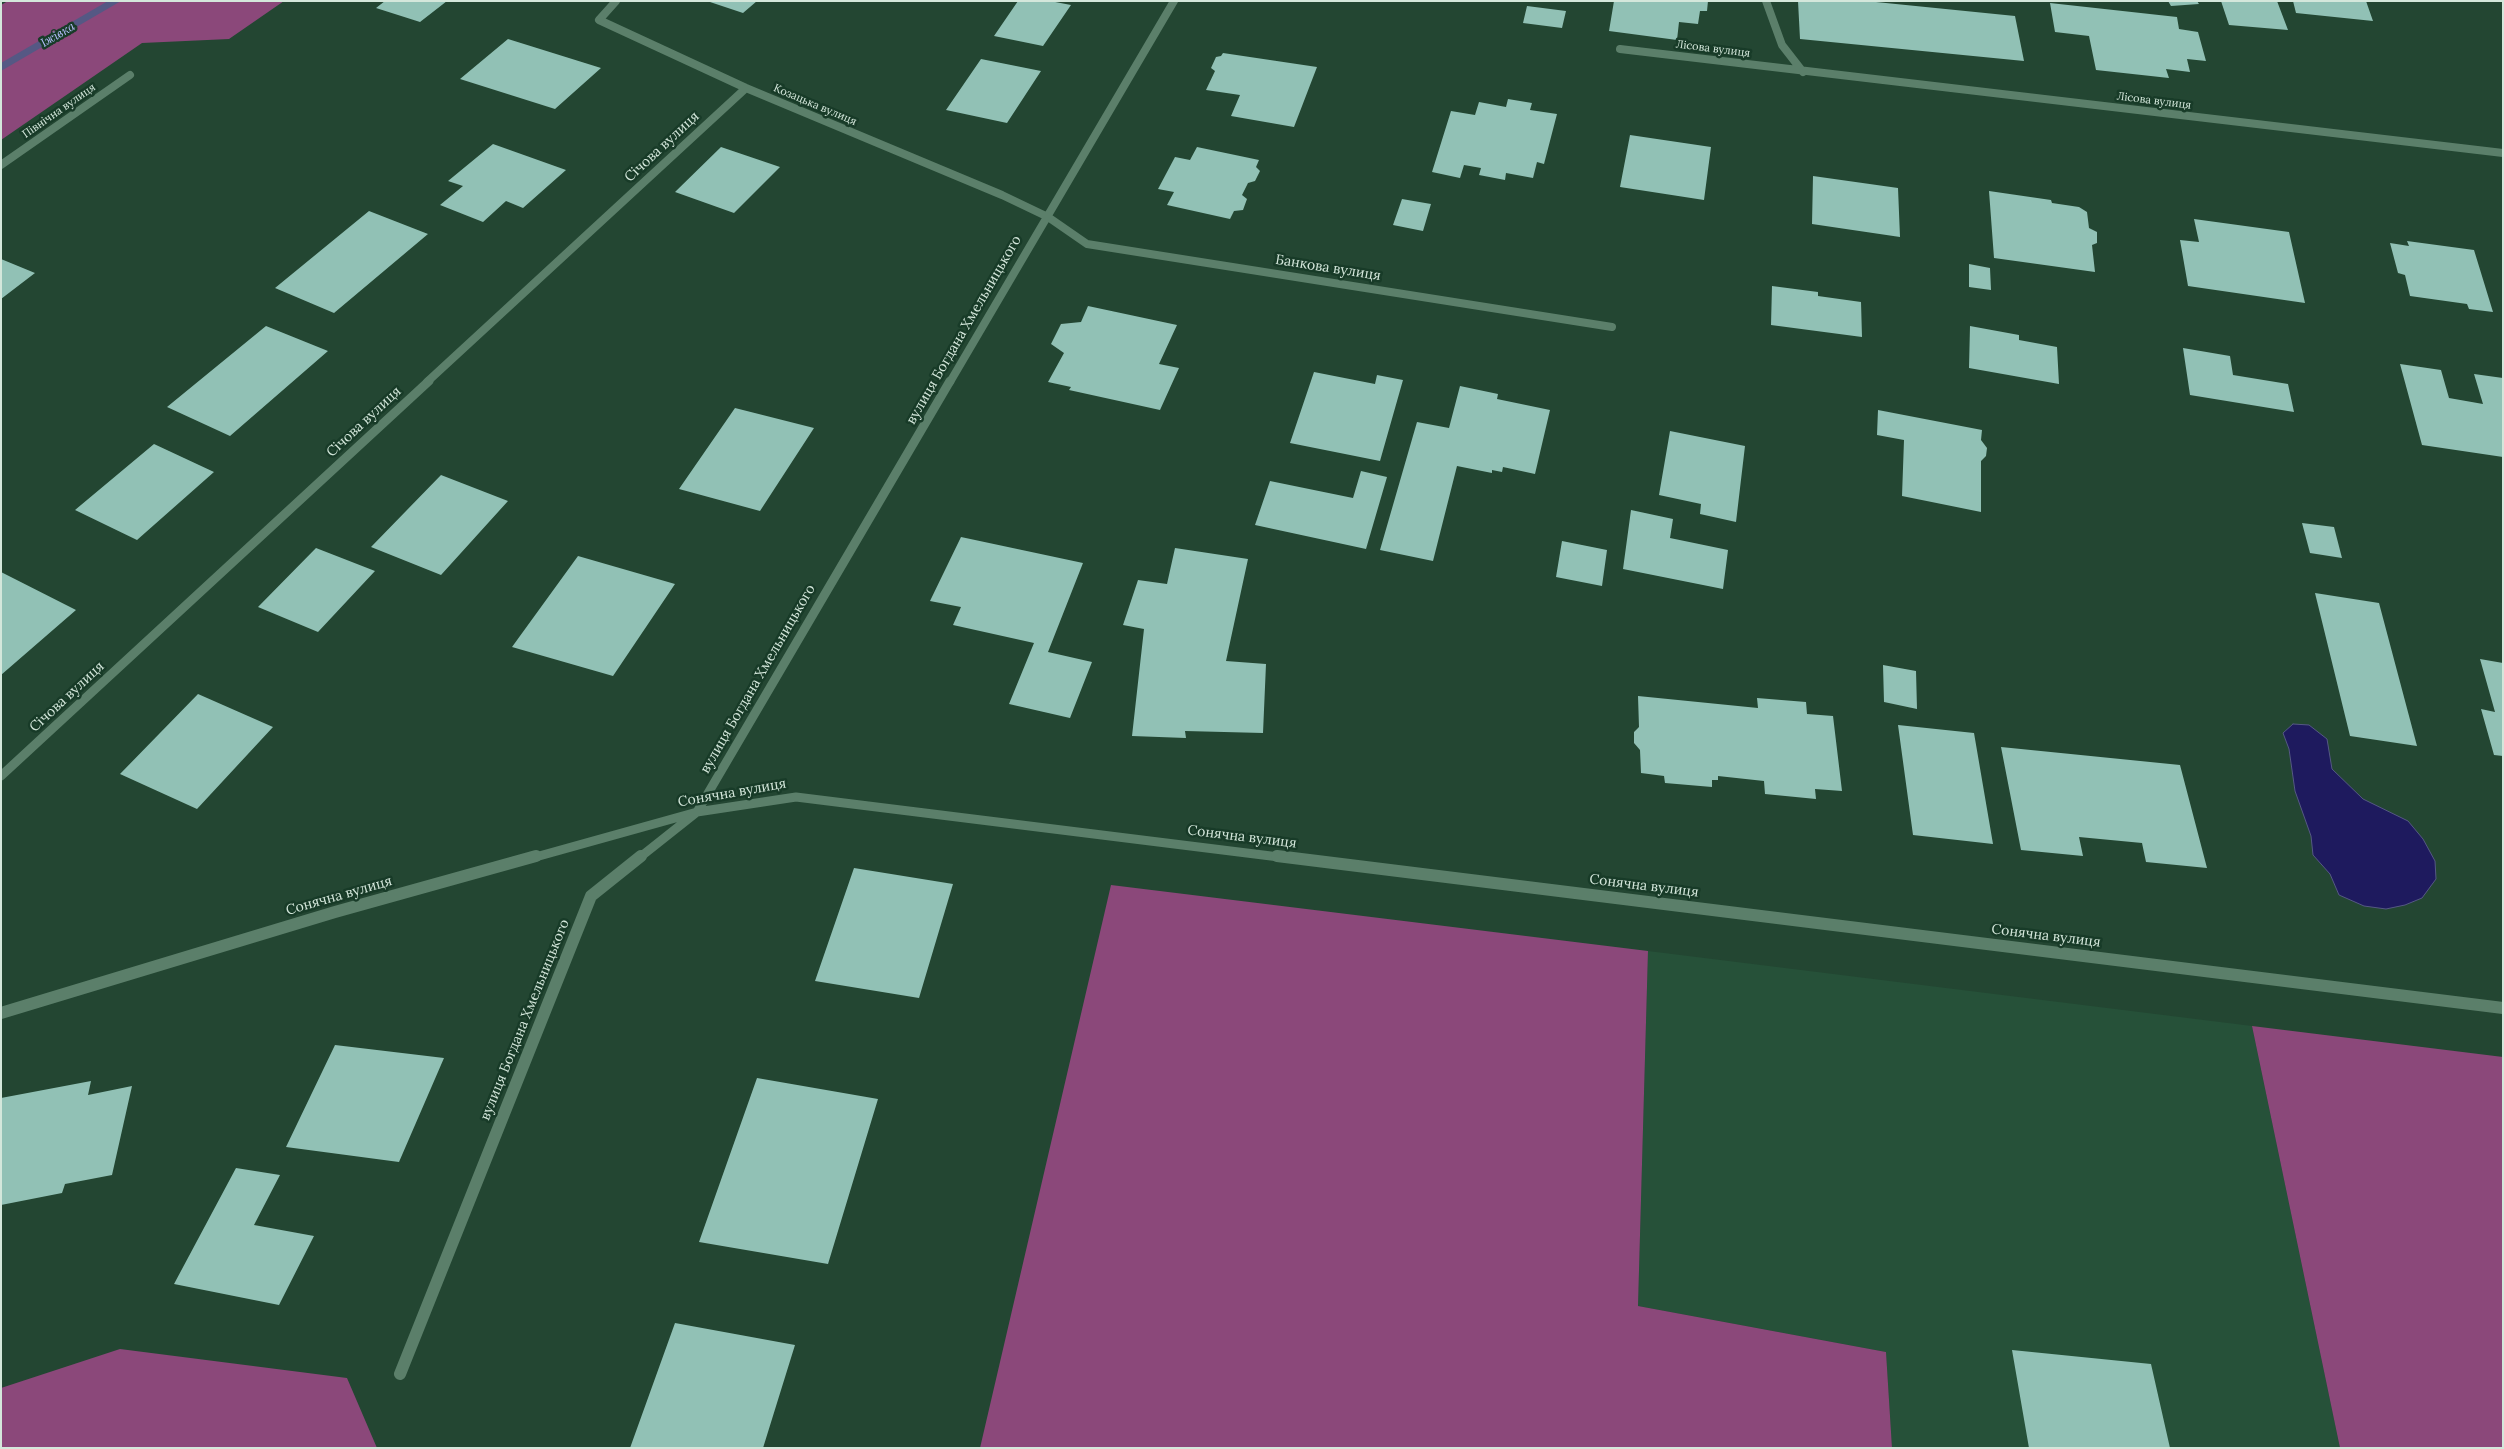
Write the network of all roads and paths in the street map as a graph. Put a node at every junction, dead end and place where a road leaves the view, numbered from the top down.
1 (616, 1) edge
2 (1174, 1) edge
3 (1766, 1) edge
4 (1620, 49) dead end
5 (1803, 72) junction
6 (130, 75) dead end
7 (746, 88) junction
8 (2503, 153) edge
9 (1, 165) edge
10 (1048, 217) junction
11 (1612, 326) dead end
12 (1, 776) edge
13 (697, 812) junction
14 (2503, 1008) edge
15 (1, 1013) edge
16 (400, 1374) dead end

1 - 7 street, Козацька вулиця
2 - 10 street, вулиця Богдана Хмельницького
3 - 5 street
4 - 5 street, Лісова вулиця
5 - 8 street, Лісова вулиця
6 - 9 street, Північна вулиця
7 - 10 street, Козацька вулиця
7 - 12 street, Січова вулиця
10 - 11 street, Банкова вулиця
10 - 13 street, вулиця Богдана Хмельницького
13 - 14 street, Сонячна вулиця
13 - 15 street, Сонячна вулиця
13 - 16 street, вулиця Богдана Хмельницького

